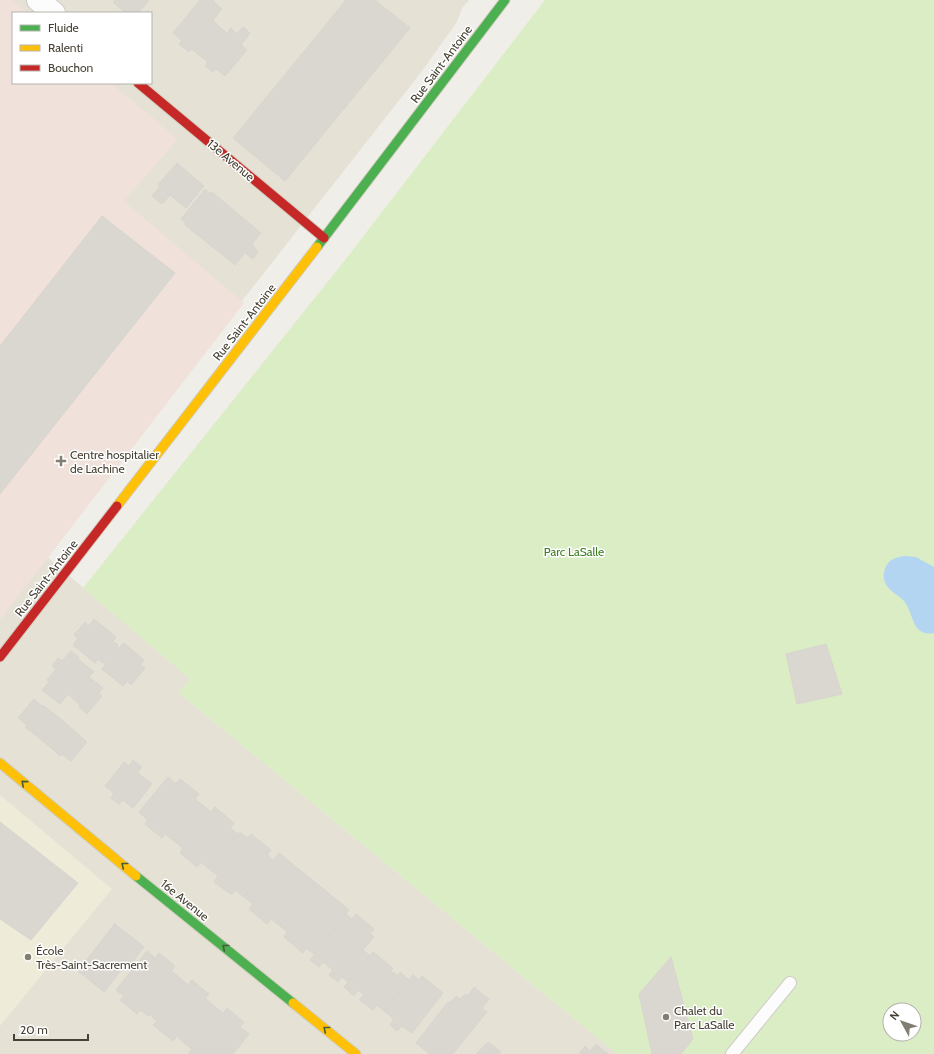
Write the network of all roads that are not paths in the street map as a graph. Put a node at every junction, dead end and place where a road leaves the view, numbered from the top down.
1 (38, 0) edge
2 (499, 2) edge
3 (53, 12) edge
4 (139, 84) edge
5 (324, 238) junction
6 (0, 657) edge
7 (0, 763) edge
8 (790, 983) dead end
9 (356, 1054) edge
10 (732, 1054) edge

1 - 3 street
2 - 5 street, Rue Saint-Antoine
4 - 5 street, 13e Avenue
5 - 6 street, Rue Saint-Antoine
9 -> 7 street, 16e Avenue
8 - 10 lane

